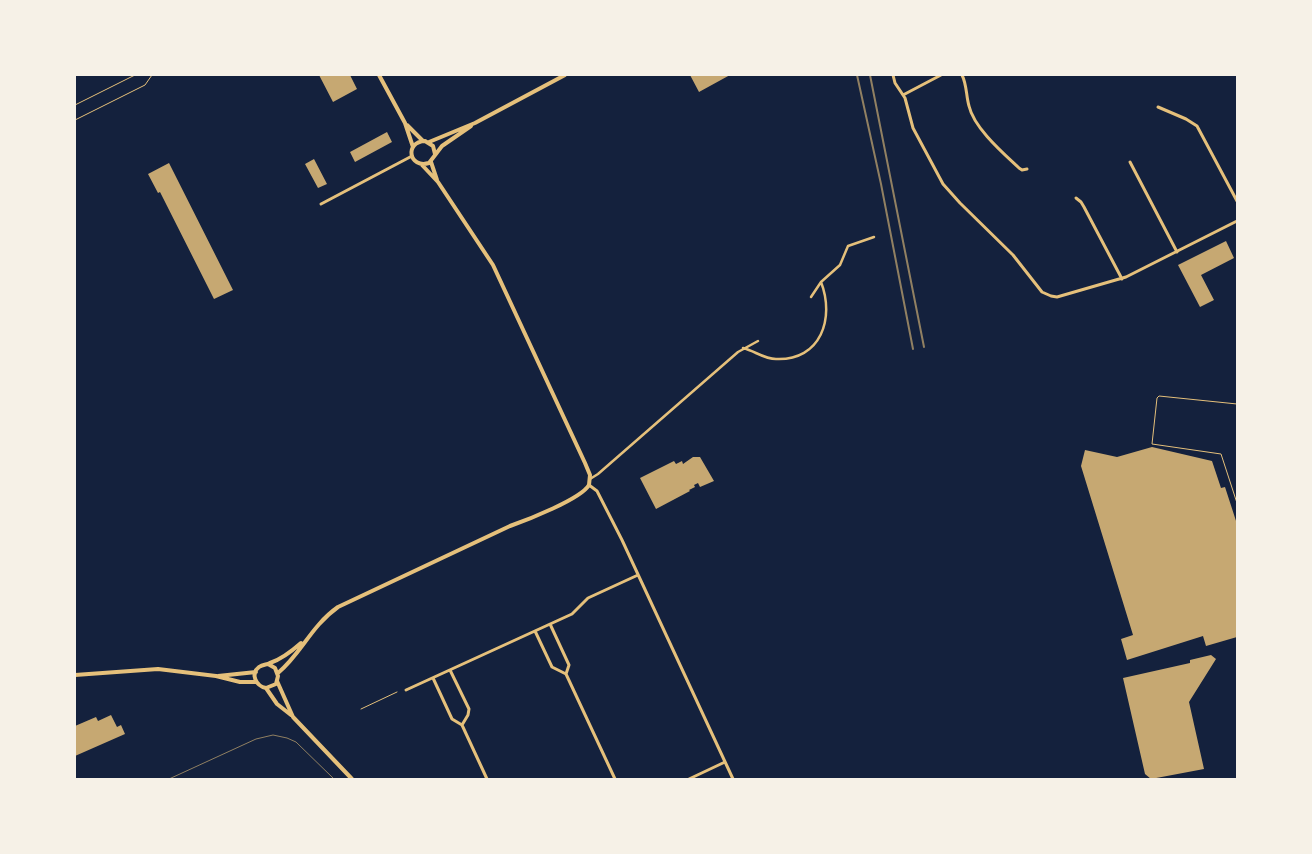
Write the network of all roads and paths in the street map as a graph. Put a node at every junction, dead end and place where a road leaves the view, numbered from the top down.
1 (135, 75) edge
2 (152, 75) edge
3 (379, 75) edge
4 (565, 75) edge
5 (893, 75) edge
6 (941, 75) edge
7 (962, 75) edge
8 (904, 95) junction
9 (75, 105) edge
10 (1158, 107) dead end
11 (75, 120) edge
12 (475, 123) junction
13 (406, 124) junction
14 (423, 140) junction
15 (429, 142) junction
16 (413, 147) junction
17 (435, 154) junction
18 (412, 156) junction
19 (431, 162) junction
20 (1130, 162) dead end
21 (422, 165) junction
22 (1027, 169) dead end
23 (438, 182) junction
24 (1076, 198) dead end
25 (1237, 201) edge
26 (321, 204) dead end
27 (1237, 220) edge
28 (874, 237) dead end
29 (1177, 252) junction
30 (1122, 279) junction
31 (821, 282) junction
32 (811, 296) dead end
33 (758, 341) dead end
34 (743, 348) junction
35 (1237, 404) edge
36 (590, 479) junction
37 (589, 485) junction
38 (1237, 503) edge
39 (638, 575) junction
40 (550, 624) junction
41 (535, 631) junction
42 (306, 638) junction
43 (268, 664) junction
44 (450, 670) junction
45 (256, 672) junction
46 (278, 673) junction
47 (566, 674) junction
48 (75, 675) edge
49 (216, 676) junction
50 (433, 678) junction
51 (277, 681) junction
52 (256, 682) junction
53 (266, 688) junction
54 (406, 690) dead end
55 (397, 692) dead end
56 (361, 709) dead end
57 (293, 717) junction
58 (462, 725) junction
59 (725, 762) junction
60 (352, 779) edge
61 (487, 779) edge
62 (615, 779) edge
63 (689, 779) edge
64 (733, 779) edge

1 - 9 lane
2 - 11 lane
3 - 13 street
4 - 12 street
5 - 8 street
6 - 8 street
7 - 22 street
8 - 30 street
10 - 25 street
12 - 15 street
12 - 17 street
13 - 14 street
13 - 16 street
14 - 15 street
14 - 16 street
15 - 17 street
16 - 18 street
17 - 19 street
18 - 21 street
18 - 26 street
19 - 21 street
19 - 23 street
20 - 29 street
21 - 23 street
23 - 36 street
24 - 30 street
27 - 29 street
28 - 31 street
29 - 30 street
31 - 32 street
31 - 34 street
33 - 34 street
34 - 36 street
35 - 38 lane
36 - 37 street
37 - 39 street
37 - 42 street
39 - 40 street
39 - 59 street
40 - 41 street
40 - 47 street
41 - 44 street
41 - 47 street
42 - 43 street
42 - 46 street
43 - 45 street
43 - 46 street
44 - 50 street
44 - 58 street
45 - 49 street
45 - 52 street
46 - 51 street
47 - 62 street
48 - 49 street
49 - 52 street
50 - 54 street
50 - 58 street
51 - 53 street
51 - 57 street
52 - 53 street
53 - 57 street
55 - 56 lane
57 - 60 street
58 - 61 street
59 - 63 street
59 - 64 street

